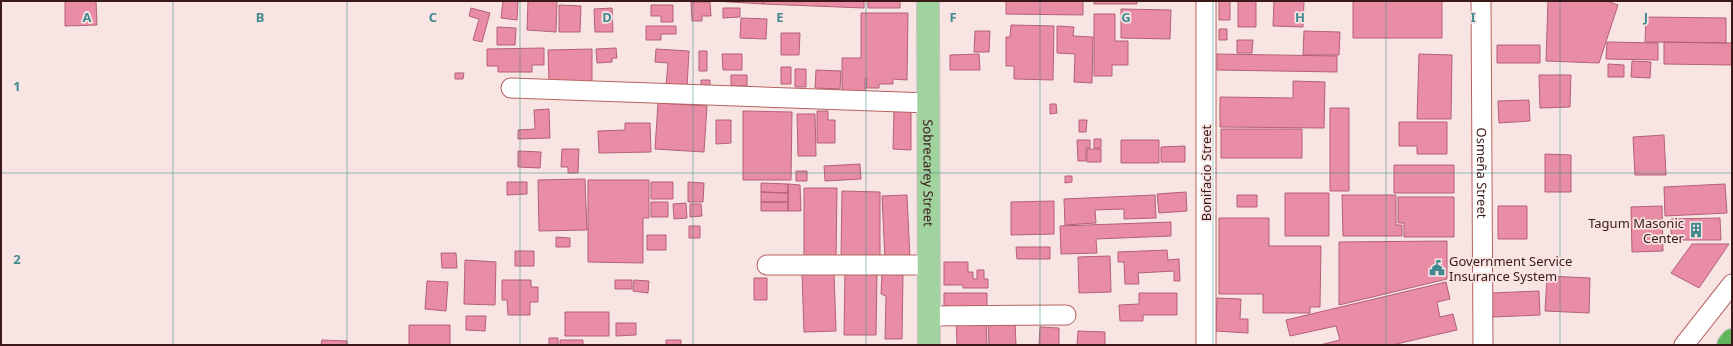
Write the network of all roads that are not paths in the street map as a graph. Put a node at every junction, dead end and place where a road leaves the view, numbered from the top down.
1 (928, 1) edge
2 (1206, 1) edge
3 (1481, 1) edge
4 (511, 88) dead end
5 (929, 103) junction
6 (767, 265) dead end
7 (929, 265) junction
8 (1732, 284) edge
9 (1066, 315) dead end
10 (929, 316) junction
11 (1732, 340) edge
12 (929, 345) edge
13 (1206, 345) edge
14 (1483, 345) edge
15 (1684, 345) edge
16 (1728, 345) edge

1 - 5 main road, Sobrecarey Street
2 - 13 street, Bonifacio Street
3 - 14 street, Osmeña Street
4 - 5 street
5 - 7 main road, Sobrecarey Street
6 - 7 street
7 - 10 main road, Sobrecarey Street
8 - 15 street
9 - 10 street
10 - 12 main road, Sobrecarey Street
11 - 16 highway

